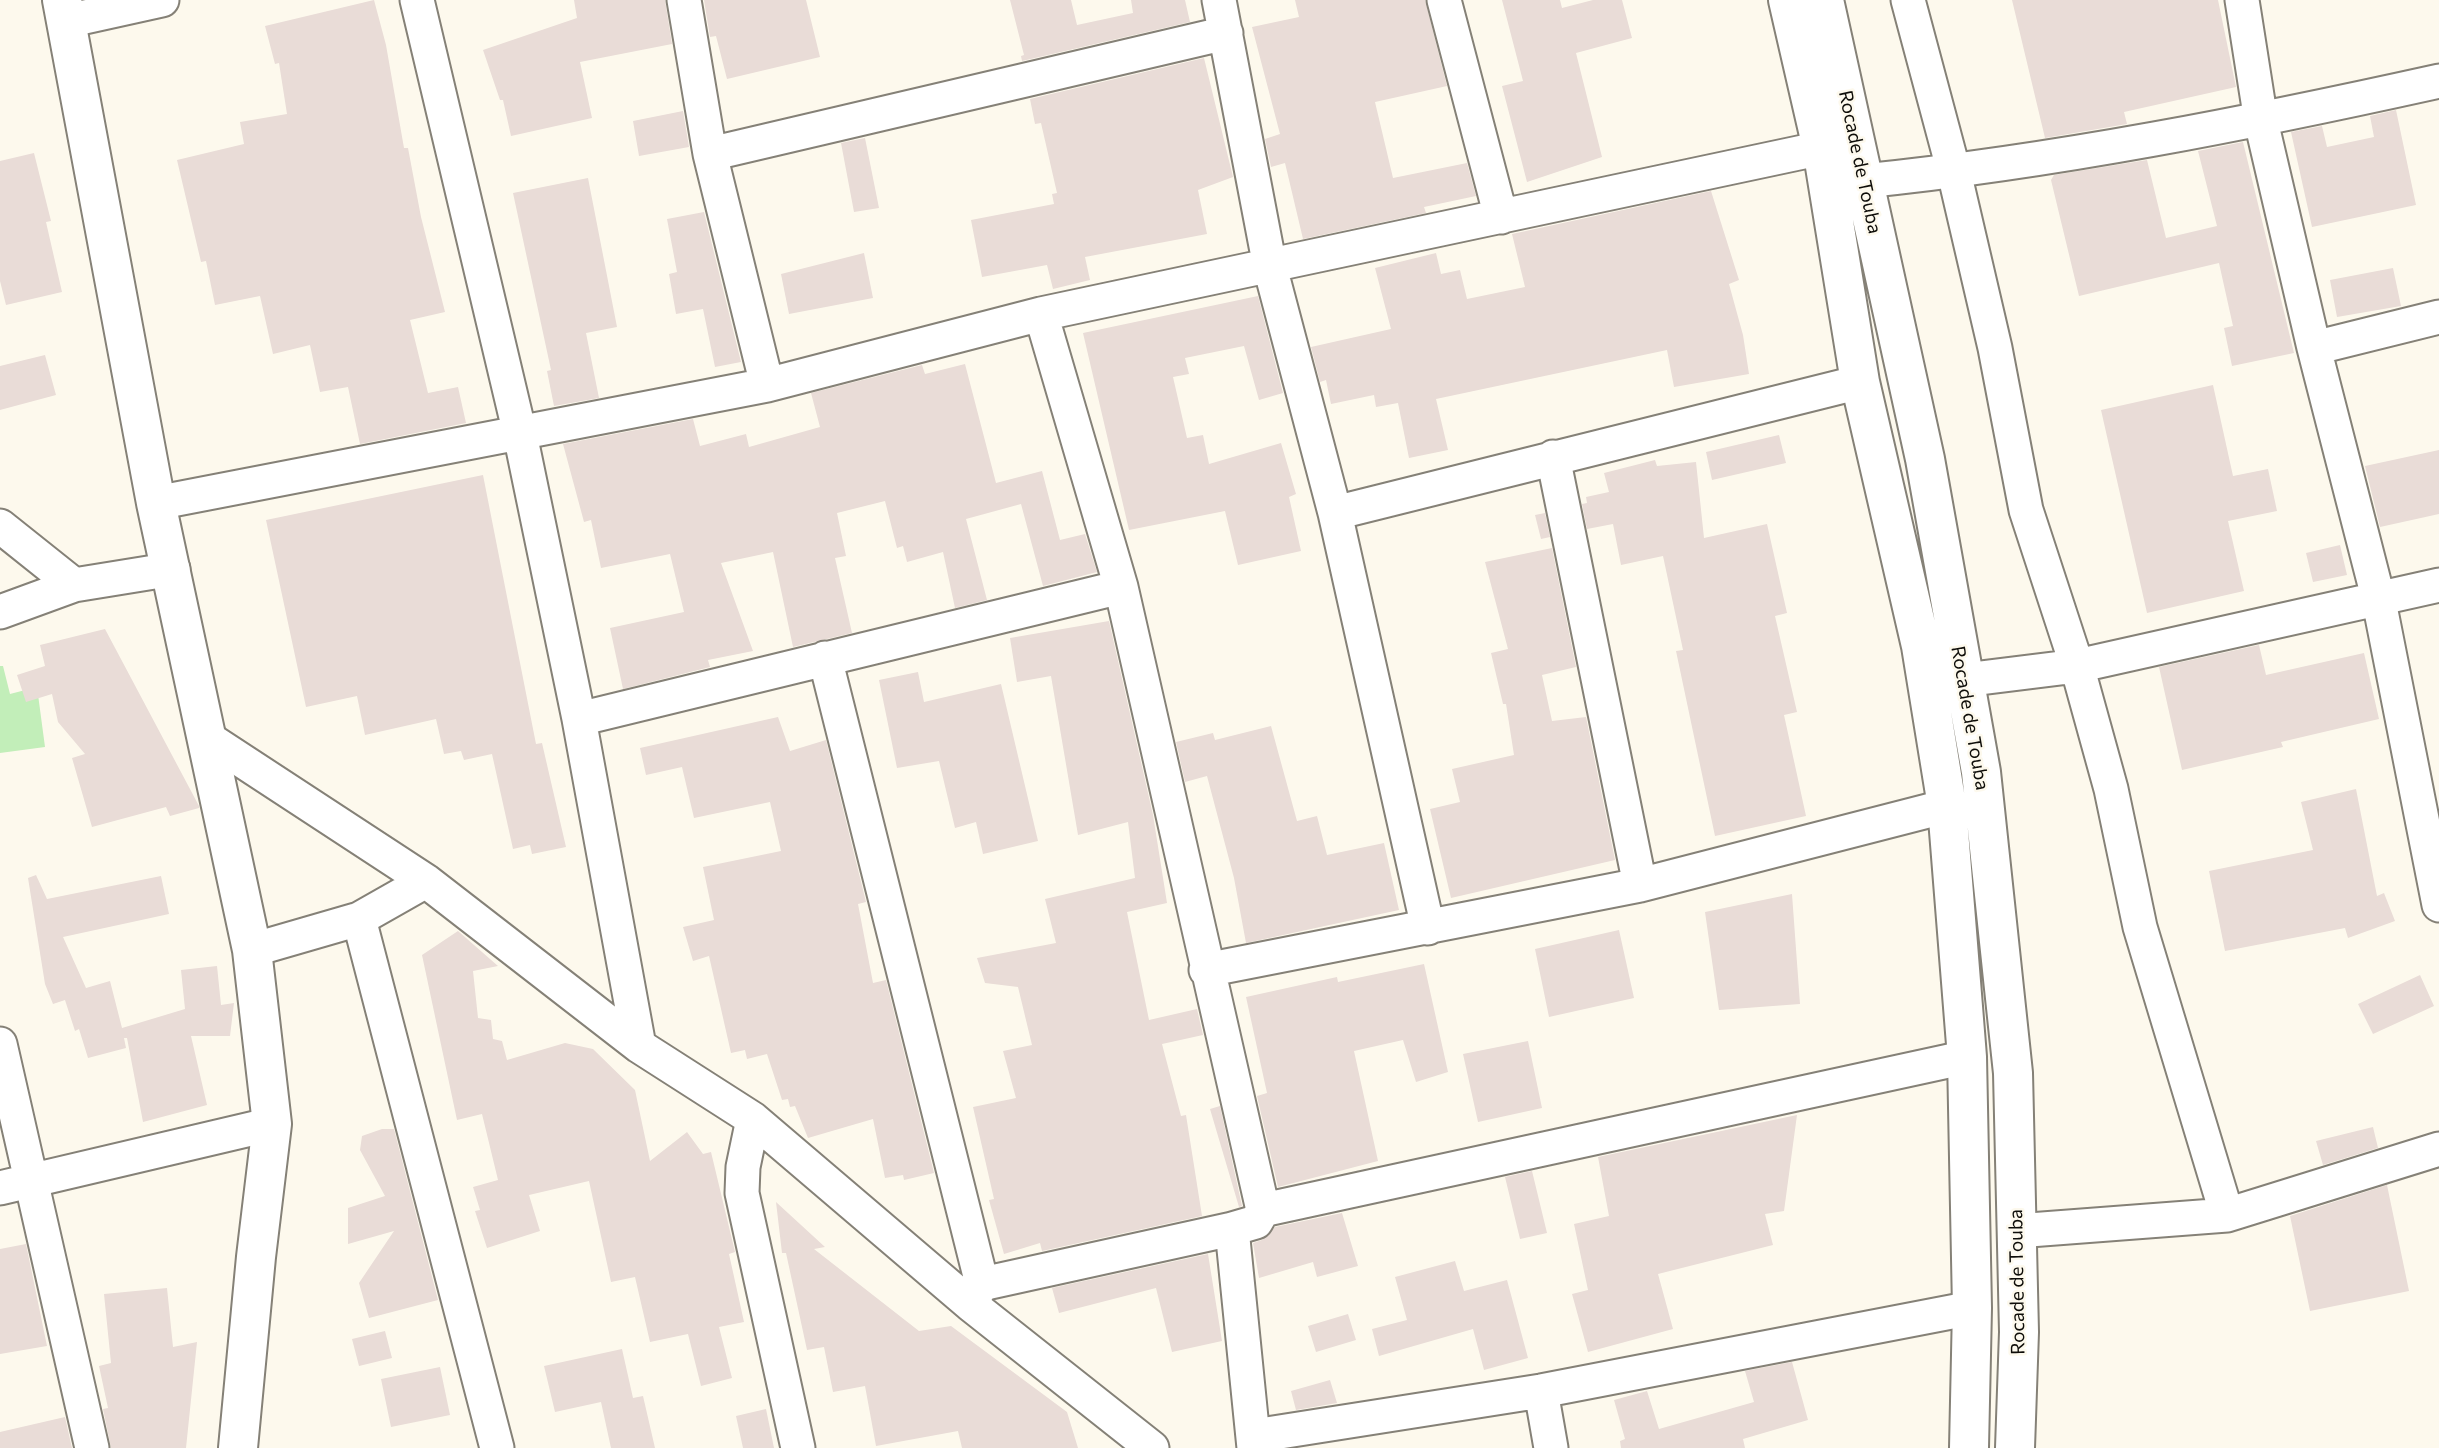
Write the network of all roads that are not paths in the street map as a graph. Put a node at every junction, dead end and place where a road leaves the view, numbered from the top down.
1 (162, 0) edge
2 (417, 0) edge
3 (684, 0) edge
4 (1219, 0) edge
5 (1444, 0) edge
6 (1788, 0) edge
7 (1824, 0) edge
8 (1908, 0) edge
9 (2242, 0) edge
10 (65, 10) edge
11 (1226, 33) junction
12 (2439, 81) edge
13 (2261, 121) junction
14 (1822, 148) junction
15 (710, 154) junction
16 (1954, 172) junction
17 (1864, 181) junction
18 (1500, 217) junction
19 (1270, 267) junction
20 (1041, 314) junction
21 (2439, 317) edge
22 (2314, 348) junction
23 (1860, 382) junction
24 (767, 385) junction
25 (520, 434) junction
26 (1553, 457) junction
27 (156, 503) junction
28 (1335, 513) junction
29 (0, 526) edge
30 (173, 569) junction
31 (74, 585) junction
32 (2439, 585) edge
33 (1121, 587) junction
34 (2379, 601) junction
35 (0, 612) edge
36 (825, 658) junction
37 (2077, 666) junction
38 (1964, 680) junction
39 (579, 719) junction
40 (209, 739) junction
41 (2429, 793) edge
42 (1947, 806) junction
43 (426, 881) junction
44 (1640, 884) junction
45 (2439, 905) edge
46 (359, 919) junction
47 (1428, 928) junction
48 (253, 950) junction
49 (1206, 970) junction
50 (0, 1044) edge
51 (639, 1046) junction
52 (1967, 1058) junction
53 (753, 1119) junction
54 (272, 1124) junction
55 (2439, 1149) edge
56 (15, 1185) edge
57 (1263, 1210) junction
58 (2228, 1215) junction
59 (1232, 1229) junction
60 (2016, 1231) junction
61 (976, 1294) junction
62 (1972, 1308) junction
63 (1541, 1391) junction
64 (1254, 1442) edge
65 (92, 1448) edge
66 (238, 1448) edge
67 (497, 1448) edge
68 (798, 1448) edge
69 (1152, 1448) edge
70 (1551, 1448) edge
71 (1969, 1448) edge
72 (2015, 1448) edge

1 - 10 street
2 - 25 street
3 - 15 street
4 - 11 street
5 - 18 street
6 - 14 main road, Rocade de Touba
7 - 17 main road, Rocade de Touba
8 - 16 street
9 - 13 street
10 - 27 main road
11 - 15 street
11 - 19 street
12 - 13 street
13 - 16 street
13 - 22 street
14 - 18 street
14 - 23 main road, Rocade de Touba
15 - 24 street
16 - 17 street
16 - 37 street
17 - 38 main road, Rocade de Touba
18 - 19 street
19 - 20 street
19 - 28 street
20 - 24 street
20 - 33 street
21 - 22 street
22 - 34 street
23 - 26 street
23 - 42 main road, Rocade de Touba
24 - 25 street
25 - 27 street
25 - 39 street
26 - 28 street
26 - 44 street
27 - 30 main road
28 - 47 street
29 - 31 street
30 - 31 street
30 - 40 main road
31 - 35 street
32 - 34 street
33 - 36 street
33 - 49 street
34 - 37 street
34 - 41 street
36 - 39 street
36 - 61 street
37 - 38 street
37 - 58 street
38 - 60 main road, Rocade de Touba
39 - 51 street
40 - 43 street
40 - 48 main road
41 - 45 street
42 - 44 street
42 - 52 main road, Rocade de Touba
43 - 46 street
43 - 51 street
44 - 47 street
46 - 48 street
46 - 67 street
47 - 49 street
48 - 54 main road
49 - 57 street
50 - 56 street
51 - 53 street
52 - 57 street
52 - 62 main road, Rocade de Touba
53 - 61 street
53 - 68 street
54 - 56 street
54 - 66 main road
55 - 58 street
56 - 65 street
57 - 59 street
58 - 60 street
59 - 61 street
59 - 64 street
60 - 72 main road, Rocade de Touba
61 - 69 street
62 - 63 street
62 - 71 main road, Rocade de Touba
63 - 64 street
63 - 70 street

